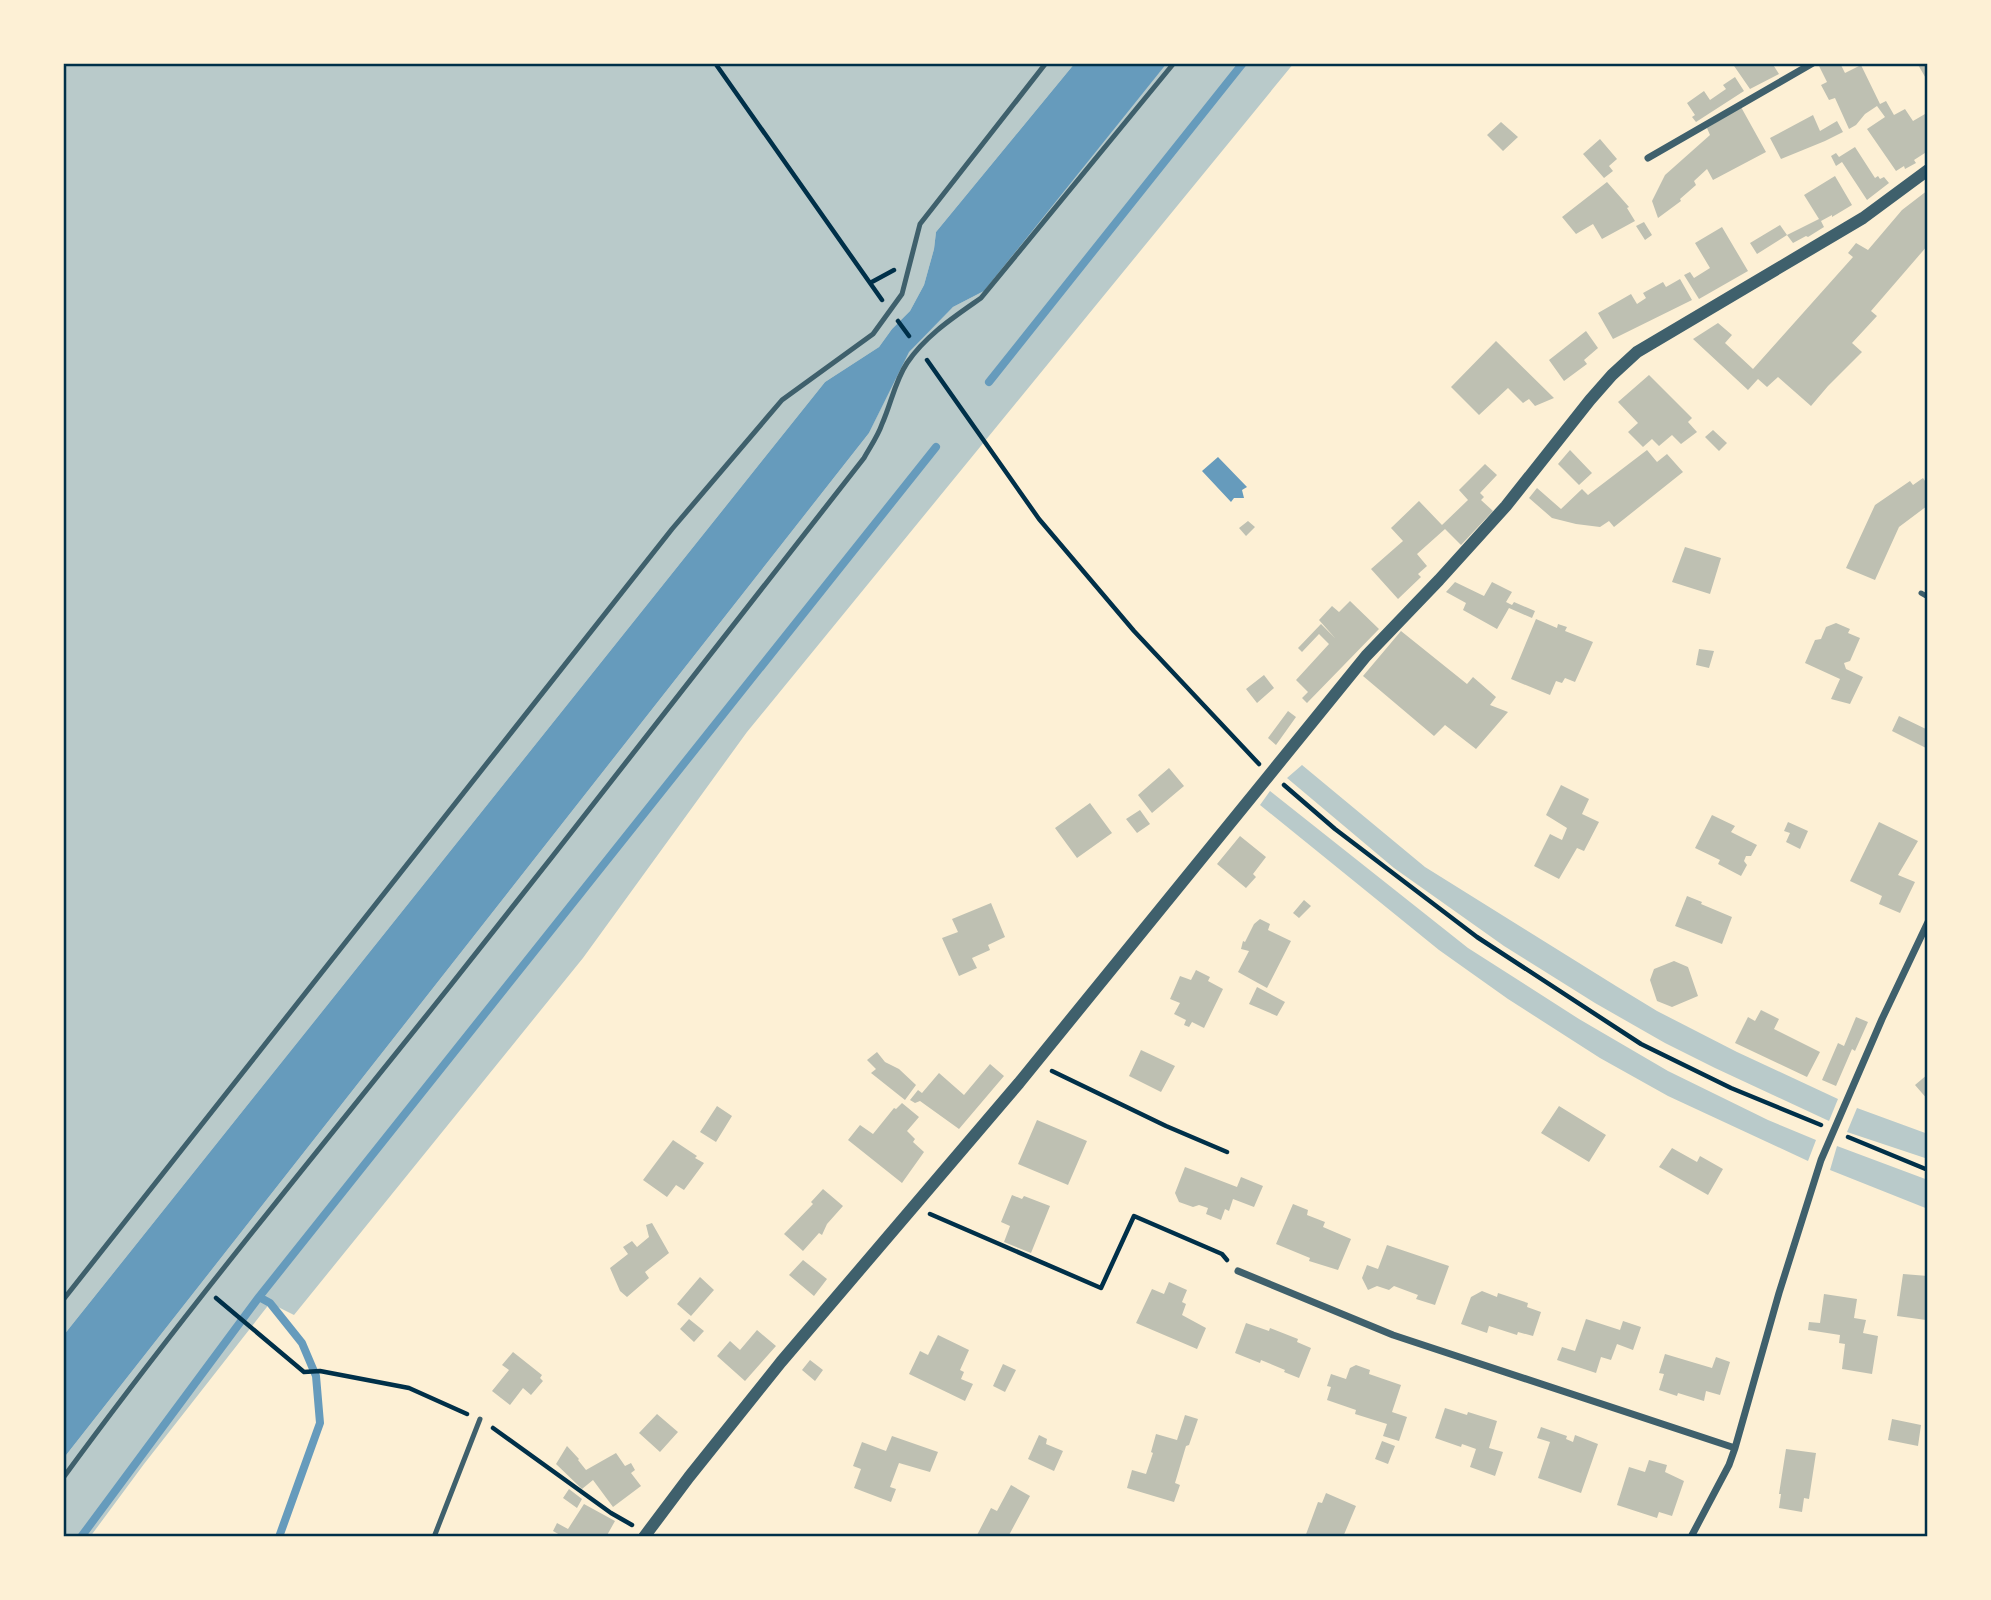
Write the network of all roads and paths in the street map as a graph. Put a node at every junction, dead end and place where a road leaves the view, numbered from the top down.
1 (715, 63) edge
2 (1046, 63) edge
3 (1174, 63) edge
4 (1813, 63) edge
5 (1648, 158) dead end
6 (1928, 170) edge
7 (885, 303) dead end
8 (892, 314) dead end
9 (915, 344) dead end
10 (922, 354) dead end
11 (1921, 593) dead end
12 (1928, 597) edge
13 (1261, 766) dead end
14 (1282, 784) dead end
15 (1928, 922) edge
16 (1035, 1063) junction
17 (1828, 1129) dead end
18 (1840, 1134) dead end
19 (1227, 1152) dead end
20 (1928, 1170) edge
21 (912, 1207) junction
22 (1238, 1271) joint
23 (207, 1291) junction
24 (63, 1300) edge
25 (480, 1419) junction
26 (1735, 1448) junction
27 (63, 1478) edge
28 (646, 1536) edge
29 (434, 1537) edge
30 (1691, 1537) edge

1 - 7 path
2 - 24 lane
3 - 23 lane
4 - 5 street
6 - 16 street
8 - 9 path
10 - 13 path
11 - 12 lane
14 - 17 path
15 - 26 street
16 - 19 path
16 - 21 street
18 - 20 path
21 - 22 path
21 - 28 street
22 - 26 street
23 - 25 path
23 - 27 lane
25 - 28 path
25 - 29 lane
26 - 30 street

